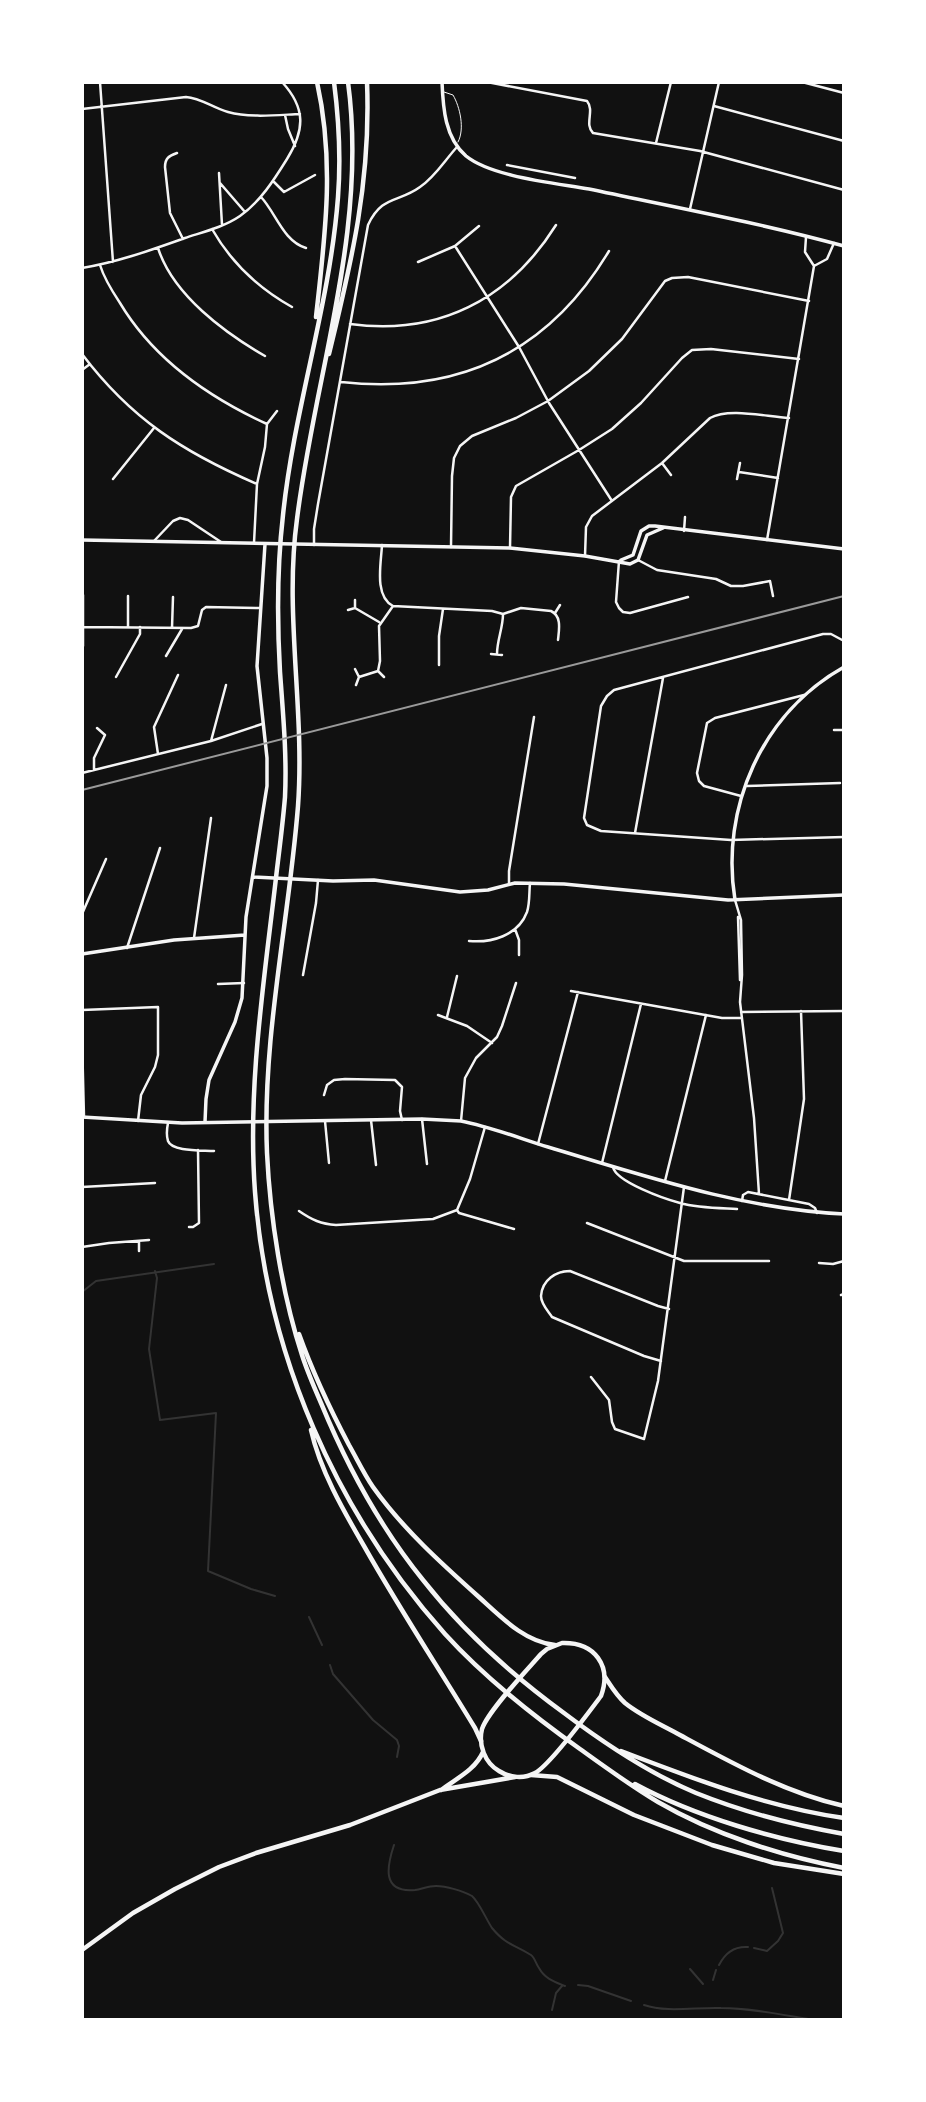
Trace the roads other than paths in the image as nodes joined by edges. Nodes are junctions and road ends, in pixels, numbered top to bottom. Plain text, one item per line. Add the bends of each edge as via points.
1 (100, 82) edge
2 (282, 82) edge
3 (317, 82) edge
4 (334, 82) edge
5 (348, 82) edge
6 (366, 82) edge
7 (442, 82) edge
8 (487, 82) edge
9 (671, 82) edge
10 (719, 82) edge
11 (802, 82) edge
12 (442, 92) junction
13 (844, 93) edge
14 (102, 106) junction
15 (714, 106) junction
16 (82, 109) edge
17 (300, 114) junction
18 (285, 115) junction
19 (844, 141) edge
20 (656, 144) junction
21 (295, 146) junction
22 (456, 146) junction
23 (703, 152) junction
24 (177, 153) dead end
25 (507, 165) dead end
26 (517, 167) junction
27 (219, 173) dead end
28 (556, 174) junction
29 (316, 175) dead end
30 (516, 175) junction
31 (576, 178) dead end
32 (274, 181) junction
33 (220, 183) junction
34 (554, 183) junction
35 (844, 190) edge
36 (261, 197) junction
37 (690, 209) junction
38 (245, 212) junction
39 (222, 225) junction
40 (556, 225) dead end
41 (479, 226) dead end
42 (212, 229) junction
43 (806, 236) junction
44 (183, 239) junction
45 (834, 243) junction
46 (455, 246) junction
47 (844, 246) edge
48 (158, 248) junction
49 (306, 248) dead end
50 (609, 251) dead end
51 (113, 262) junction
52 (418, 262) dead end
53 (100, 265) junction
54 (814, 266) junction
55 (82, 268) edge
56 (488, 297) junction
57 (809, 302) junction
58 (292, 307) dead end
59 (350, 324) junction
60 (519, 347) junction
61 (82, 354) edge
62 (265, 356) dead end
63 (312, 357) junction
64 (799, 359) junction
65 (90, 364) junction
66 (82, 370) edge
67 (340, 382) junction
68 (318, 396) junction
69 (548, 401) junction
70 (277, 411) dead end
71 (789, 418) junction
72 (268, 424) junction
73 (154, 428) junction
74 (579, 450) junction
75 (662, 463) junction
76 (740, 463) dead end
77 (739, 472) junction
78 (671, 475) dead end
79 (778, 478) junction
80 (113, 479) dead end
81 (737, 479) dead end
82 (257, 484) junction
83 (612, 500) junction
84 (685, 517) dead end
85 (663, 528) junction
86 (684, 531) junction
87 (82, 540) edge
88 (154, 541) junction
89 (767, 541) junction
90 (222, 542) junction
91 (254, 543) junction
92 (265, 544) junction
93 (314, 545) junction
94 (382, 545) junction
95 (452, 547) junction
96 (510, 548) junction
97 (844, 549) edge
98 (585, 556) junction
99 (638, 560) junction
100 (619, 561) junction
101 (83, 595) edge
102 (128, 596) dead end
103 (774, 596) dead end
104 (173, 597) dead end
105 (688, 597) dead end
106 (355, 600) dead end
107 (560, 605) dead end
108 (393, 606) junction
109 (260, 608) junction
110 (355, 608) junction
111 (443, 608) junction
112 (348, 610) dead end
113 (555, 613) junction
114 (503, 614) junction
115 (380, 622) junction
116 (83, 627) edge
117 (128, 627) junction
118 (141, 627) junction
119 (172, 628) junction
120 (183, 628) junction
121 (559, 629) junction
122 (565, 629) dead end
123 (558, 640) dead end
124 (844, 641) edge
125 (83, 646) edge
126 (433, 654) dead end
127 (439, 654) junction
128 (491, 654) dead end
129 (166, 656) dead end
130 (439, 665) dead end
131 (844, 667) edge
132 (355, 669) dead end
133 (377, 671) junction
134 (178, 675) dead end
135 (116, 677) dead end
136 (359, 677) junction
137 (384, 677) dead end
138 (663, 677) junction
139 (226, 685) dead end
140 (356, 685) dead end
141 (805, 695) junction
142 (534, 717) dead end
143 (262, 724) junction
144 (97, 728) dead end
145 (834, 730) dead end
146 (844, 730) edge
147 (211, 741) junction
148 (158, 754) junction
149 (94, 770) junction
150 (82, 773) edge
151 (840, 783) dead end
152 (744, 786) junction
153 (741, 796) junction
154 (211, 818) dead end
155 (635, 833) junction
156 (844, 837) edge
157 (734, 840) junction
158 (160, 848) dead end
159 (106, 859) dead end
160 (253, 877) junction
161 (318, 880) junction
162 (509, 883) junction
163 (530, 883) junction
164 (844, 895) edge
165 (735, 900) junction
166 (82, 914) edge
167 (515, 929) junction
168 (245, 935) junction
169 (194, 938) junction
170 (469, 941) dead end
171 (127, 948) junction
172 (82, 954) edge
173 (519, 955) dead end
174 (303, 975) dead end
175 (457, 976) dead end
176 (244, 983) junction
177 (516, 983) dead end
178 (218, 984) dead end
179 (570, 991) dead end
180 (578, 992) junction
181 (641, 1004) junction
182 (82, 1010) edge
183 (844, 1011) edge
184 (741, 1012) junction
185 (801, 1012) junction
186 (438, 1015) dead end
187 (706, 1015) junction
188 (447, 1017) junction
189 (742, 1018) junction
190 (82, 1038) edge
191 (492, 1043) junction
192 (83, 1074) edge
193 (324, 1095) dead end
194 (83, 1117) edge
195 (422, 1119) junction
196 (371, 1120) junction
197 (402, 1120) junction
198 (138, 1121) junction
199 (324, 1121) junction
200 (461, 1121) junction
201 (205, 1122) junction
202 (168, 1123) junction
203 (485, 1127) junction
204 (538, 1144) junction
205 (198, 1150) junction
206 (214, 1151) dead end
207 (329, 1163) dead end
208 (602, 1163) junction
209 (376, 1164) dead end
210 (427, 1164) dead end
211 (613, 1167) junction
212 (665, 1181) junction
213 (155, 1184) dead end
214 (82, 1187) edge
215 (684, 1187) junction
216 (759, 1194) junction
217 (789, 1200) junction
218 (742, 1201) junction
219 (681, 1203) junction
220 (737, 1209) dead end
221 (457, 1210) junction
222 (299, 1211) dead end
223 (817, 1213) junction
224 (844, 1214) edge
225 (587, 1223) dead end
226 (189, 1227) dead end
227 (514, 1229) dead end
228 (139, 1240) junction
229 (149, 1240) dead end
230 (82, 1247) edge
231 (139, 1251) dead end
232 (675, 1257) junction
233 (769, 1261) dead end
234 (844, 1261) edge
235 (819, 1263) dead end
236 (669, 1308) junction
237 (290, 1310) junction
238 (661, 1361) junction
239 (591, 1377) dead end
240 (309, 1419) junction
241 (555, 1645) junction
242 (605, 1677) junction
243 (481, 1741) junction
244 (607, 1746) junction
245 (483, 1751) junction
246 (601, 1765) junction
247 (530, 1775) junction
248 (515, 1777) junction
249 (440, 1790) junction
250 (844, 1806) edge
251 (844, 1818) edge
252 (844, 1834) edge
253 (844, 1851) edge
254 (844, 1868) edge
255 (844, 1874) edge
256 (82, 1950) edge

1 - 14 street
2 - 17 street
3 - 63 main road via 328,199
4 - 63 main road via 340,146 338,195
5 - 68 main road via 351,197
6 - 68 main road via 362,206
7 - 12 street
8 - 20 street via 587,101 593,134
9 - 20 street
10 - 15 street
11 - 13 street
12 - 22 street
12 - 22 lane via 456,101 461,135
14 - 16 street
14 - 18 street via 186,97 236,114
14 - 51 street
15 - 19 street
15 - 23 street
17 - 18 street
17 - 21 street
18 - 21 street
20 - 23 street
21 - 32 street
22 - 30 street via 481,164
22 - 59 street via 425,183 384,203 370,220
23 - 35 street
23 - 37 street
24 - 44 street via 169,156 165,167 170,212
25 - 26 street
26 - 28 street
26 - 30 street
27 - 33 street
28 - 31 street
28 - 34 street
29 - 32 street via 284,192
30 - 34 street
32 - 36 street
33 - 38 street
33 - 39 street
34 - 37 street
36 - 38 street
36 - 49 street via 288,237
37 - 43 street
38 - 39 street
39 - 42 street
40 - 56 street via 526,266
41 - 46 street
42 - 44 street
42 - 58 street via 246,275
43 - 45 street
43 - 54 street via 805,252
44 - 48 street
45 - 47 street
45 - 54 street via 827,259
46 - 52 street
46 - 56 street
48 - 51 street
48 - 62 street via 178,282 209,318
50 - 60 street via 570,306
51 - 53 street
53 - 55 street
53 - 72 street via 133,324 161,356 203,390
54 - 57 street
56 - 59 street via 424,323
56 - 60 street
57 - 64 street
57 - 69 street via 688,277 672,278 659,286 605,356
59 - 67 street
60 - 67 street via 478,367 432,381
60 - 69 street
61 - 65 street
63 - 240 main road via 290,457 278,568 285,796 253,1112 255,1192 266,1273
64 - 71 street
64 - 74 street via 692,350 625,418
65 - 66 street
65 - 73 street
67 - 93 street
68 - 237 main road via 297,512 293,567 298,802 267,1111 276,1237
69 - 74 street
69 - 95 street via 460,446 452,476
70 - 72 street
71 - 75 street via 716,414
71 - 79 street
72 - 82 street
73 - 80 street
73 - 82 street via 195,455
74 - 83 street
74 - 96 street via 516,486 511,498
75 - 78 street
75 - 83 street
76 - 77 street
77 - 79 street
77 - 81 street
79 - 89 street
82 - 91 street
83 - 98 street via 589,520
84 - 86 street
85 - 86 street
85 - 99 street via 647,535
85 - 100 street via 644,528 633,555
86 - 89 street
87 - 88 street
88 - 90 street
88 - 90 street via 180,518
89 - 97 street
90 - 91 street
91 - 92 street
92 - 93 street
92 - 109 street
93 - 94 street
94 - 95 street
94 - 108 street via 382,595
95 - 96 street
96 - 98 street
98 - 100 street
99 - 100 street via 630,564
99 - 103 street via 665,572 711,578 731,586 769,581
100 - 105 street via 617,601 623,612
101 - 116 street
102 - 117 street
104 - 119 street
106 - 110 street
107 - 113 street
108 - 111 street
108 - 115 street
109 - 120 street via 206,607 198,626
109 - 143 street via 257,674
110 - 112 street
110 - 115 street
111 - 114 street
111 - 127 street
113 - 114 street via 521,608
113 - 121 street
114 - 128 street via 497,646 500,654
115 - 133 street
116 - 117 street
116 - 125 street
117 - 118 street
118 - 119 street
118 - 135 street
119 - 120 street
120 - 129 street
121 - 122 street
121 - 123 street
124 - 138 street via 823,634
126 - 127 street
127 - 130 street
131 - 141 street
132 - 136 street
133 - 136 street
133 - 137 street
134 - 148 street via 154,727
136 - 140 street
138 - 155 street
138 - 155 street via 619,688 601,706 584,818 596,830
139 - 147 street
141 - 152 street via 767,738
141 - 153 street via 707,723 699,781
142 - 162 street
143 - 147 street
143 - 160 street via 267,758 265,801
144 - 149 street via 105,735 94,758
145 - 146 street
147 - 148 street
148 - 149 street
149 - 150 street
151 - 152 street
152 - 153 street
153 - 157 street
154 - 169 street
155 - 157 street
156 - 157 street
157 - 165 street
158 - 171 street
159 - 166 street
160 - 161 street
160 - 168 street
161 - 162 street via 386,881 460,892
161 - 174 street
162 - 163 street
163 - 165 street
163 - 167 street via 527,913
164 - 165 street
165 - 184 street
167 - 170 street via 488,941
167 - 173 street
168 - 169 street
168 - 176 street
169 - 171 street
171 - 172 street
175 - 188 street
176 - 178 street
176 - 201 street via 238,1015 208,1085
177 - 191 street
179 - 180 street
180 - 181 street
180 - 204 street
181 - 187 street
181 - 208 street
182 - 198 street via 158,1007 158,1055 141,1095
183 - 185 street
184 - 185 street
184 - 189 street
185 - 217 street via 804,1099
186 - 188 street
187 - 189 street
187 - 212 street
188 - 191 street
189 - 216 street
190 - 192 street
191 - 200 street via 476,1058 465,1078
192 - 194 street
193 - 197 street via 326,1083 334,1080 394,1080 402,1087
194 - 198 street
195 - 197 street
195 - 200 street
195 - 210 street
196 - 197 street
196 - 199 street
196 - 209 street
198 - 202 street
199 - 201 street
199 - 207 street
200 - 203 street
201 - 202 street
202 - 205 street via 172,1146
203 - 204 street
203 - 221 street
204 - 208 street
205 - 206 street
205 - 226 street via 199,1223
208 - 211 street
211 - 212 street
211 - 219 street via 632,1184
212 - 215 street
213 - 214 street
215 - 218 street
215 - 219 street
216 - 217 street
216 - 218 street via 746,1192
217 - 223 street via 809,1204
218 - 223 street
219 - 220 street
219 - 232 street
221 - 222 street via 433,1219 336,1225
221 - 227 street
223 - 224 street
225 - 232 street
228 - 229 street
228 - 230 street
228 - 231 street
232 - 233 street via 684,1261
232 - 236 street
234 - 235 street
236 - 238 street
236 - 238 street via 570,1271 550,1277 541,1293 552,1317
237 - 241 main road via 331,1412 373,1486 435,1558 494,1611 528,1638
237 - 244 main road via 302,1356 335,1436 404,1556 481,1644
238 - 239 street via 644,1439 613,1427 608,1401
240 - 243 main road via 316,1451 350,1522
240 - 246 main road via 360,1519 425,1610 478,1668
241 - 242 main road via 587,1648 600,1661
241 - 243 main road via 541,1654 496,1708 483,1728
242 - 247 main road via 601,1696 588,1713 542,1768
242 - 250 main road via 626,1704 741,1768
243 - 245 main road
244 - 251 main road via 703,1783
244 - 252 main road via 694,1792 768,1818
245 - 248 main road via 498,1771
245 - 249 main road via 469,1770
246 - 253 main road via 687,1807 766,1834
246 - 254 main road via 661,1804 718,1830 765,1849
247 - 248 main road
247 - 255 main road via 557,1777 634,1815 712,1845 774,1863
248 - 249 main road
249 - 256 main road via 219,1867 134,1913

